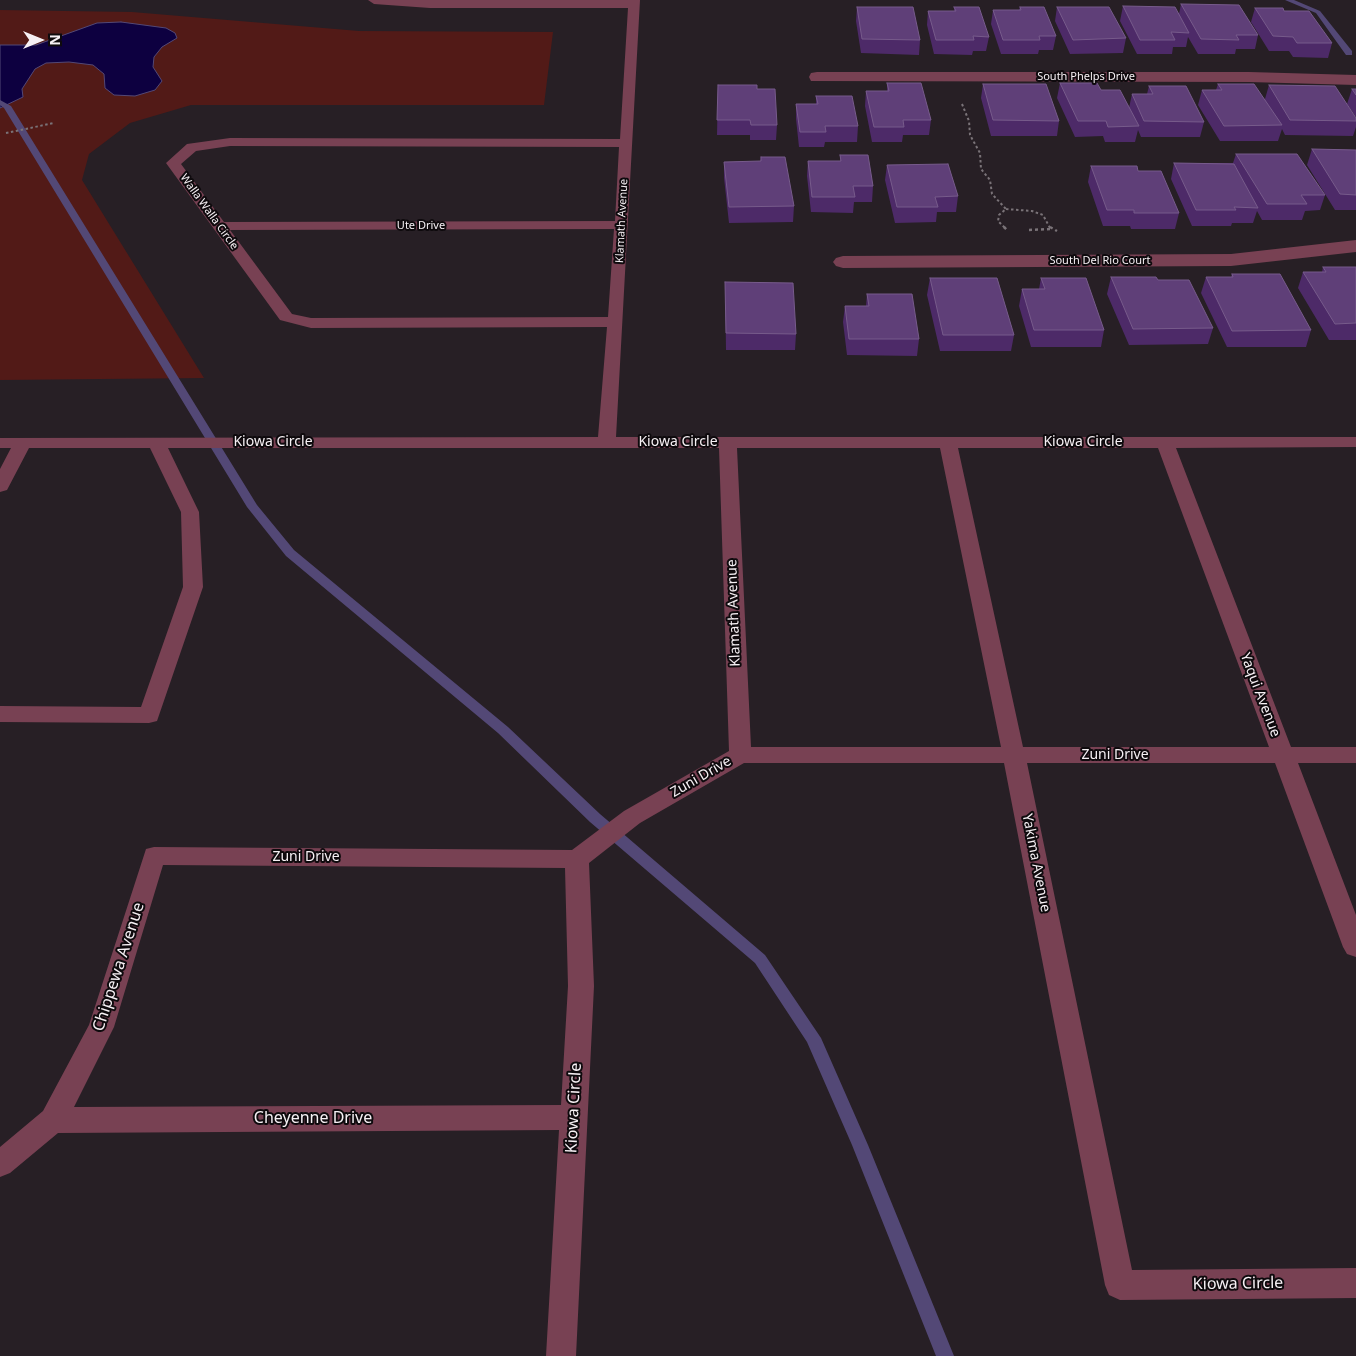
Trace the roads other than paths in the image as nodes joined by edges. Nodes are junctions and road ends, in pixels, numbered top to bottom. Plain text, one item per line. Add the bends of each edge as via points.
1 (374, 0) edge
2 (492, 2) edge
3 (634, 2) edge
4 (817, 77) dead end
5 (1356, 80) edge
6 (626, 143) junction
7 (622, 225) junction
8 (219, 226) junction
9 (1356, 246) edge
10 (843, 262) dead end
11 (616, 322) junction
12 (156, 442) junction
13 (607, 442) junction
14 (728, 442) junction
15 (948, 442) junction
16 (1165, 442) junction
17 (1356, 442) edge
18 (0, 443) edge
19 (23, 443) junction
20 (0, 486) edge
21 (0, 714) edge
22 (1283, 754) junction
23 (740, 755) junction
24 (1014, 755) junction
25 (1356, 755) edge
26 (585, 854) junction
27 (154, 856) joint
28 (1356, 947) edge
29 (574, 1117) junction
30 (54, 1120) junction
31 (0, 1164) edge
32 (1356, 1283) edge
33 (1120, 1285) joint
34 (561, 1356) edge

1 - 2 lane via 430,4
2 - 3 lane
3 - 6 lane, Klamath Avenue
4 - 5 street, South Phelps Drive
6 - 7 lane, Klamath Avenue
6 - 8 lane, Walla Walla Circle via 230,142 192,147 173,163
7 - 8 lane, Ute Drive
7 - 11 lane, Klamath Avenue
8 - 11 lane, Walla Walla Circle via 286,317 311,323
9 - 10 street, South Del Rio Court via 1231,260
11 - 13 lane, Klamath Avenue
12 - 13 lane, Kiowa Circle
12 - 19 lane, Kiowa Circle
12 - 21 lane via 190,512 193,587 149,714
13 - 14 lane, Kiowa Circle
14 - 15 lane, Kiowa Circle
14 - 23 lane, Klamath Avenue
15 - 16 lane, Kiowa Circle
15 - 24 lane, Yakima Avenue
16 - 17 lane, Kiowa Circle
16 - 22 lane, Yaqui Avenue
18 - 19 lane, Kiowa Circle
19 - 20 lane
22 - 24 lane, Zuni Drive
22 - 25 lane, Zuni Drive
22 - 28 lane, Yaqui Avenue
23 - 24 lane, Zuni Drive
23 - 26 lane, Zuni Drive via 632,816
24 - 33 lane, Yakima Avenue
26 - 27 lane, Zuni Drive
26 - 29 lane, Kiowa Circle
27 - 30 lane, Chippewa Avenue via 101,1027
29 - 30 lane, Cheyenne Drive
29 - 34 lane, Kiowa Circle
30 - 31 lane, Chippewa Avenue
32 - 33 lane, Kiowa Circle

